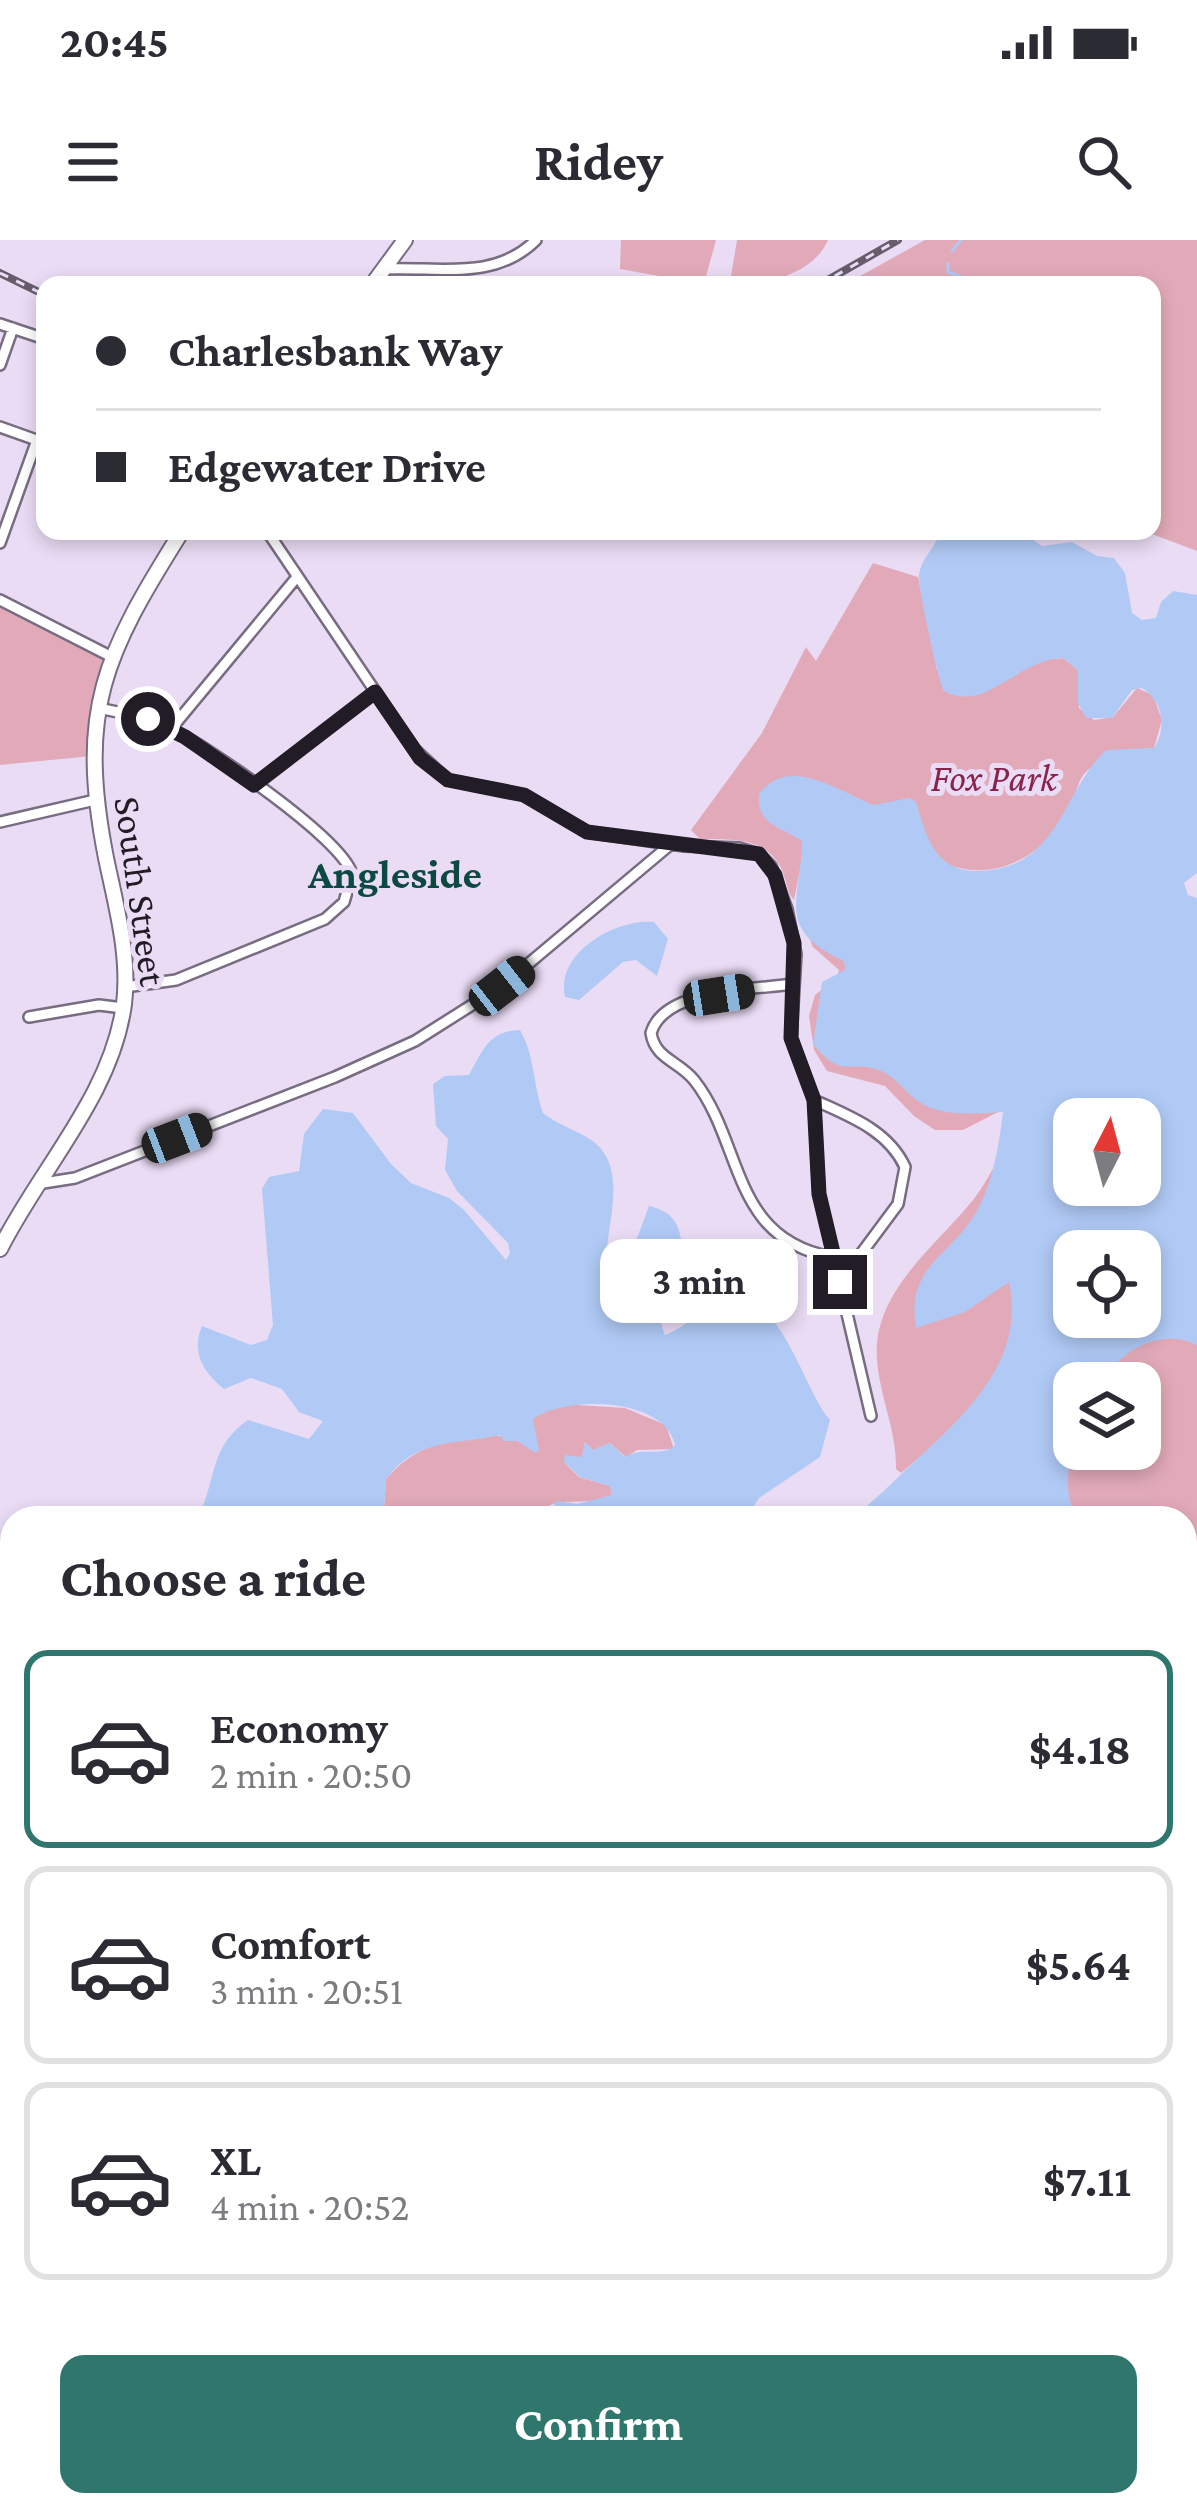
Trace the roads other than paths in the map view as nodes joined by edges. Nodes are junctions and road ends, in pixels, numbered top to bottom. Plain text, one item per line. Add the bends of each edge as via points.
1 (405, 240) edge
2 (536, 240) edge
3 (383, 269) junction
4 (378, 276) edge
5 (0, 324) edge
6 (13, 328) junction
7 (36, 337) edge
8 (0, 365) edge
9 (0, 427) edge
10 (36, 439) edge
11 (36, 453) edge
12 (177, 540) edge
13 (273, 540) edge
14 (0, 543) edge
15 (297, 577) junction
16 (0, 600) edge
17 (110, 656) junction
18 (375, 692) junction
19 (98, 708) junction
20 (171, 729) junction
21 (254, 785) junction
22 (95, 800) junction
23 (0, 822) edge
24 (671, 844) junction
25 (794, 984) junction
26 (125, 987) junction
27 (123, 1008) junction
28 (29, 1017) dead end
29 (814, 1100) junction
30 (38, 1184) junction
31 (0, 1249) edge
32 (832, 1257) junction
33 (840, 1282) junction
34 (871, 1416) dead end

1 - 3 main road
2 - 3 street via 487,268
3 - 4 main road
5 - 6 street
6 - 7 street
6 - 8 street
9 - 10 street
11 - 14 street
12 - 17 main road, South Street
13 - 15 street
15 - 18 street
15 - 20 street
16 - 17 street
17 - 19 main road, South Street
18 - 21 street
18 - 24 street via 420,758 448,780 524,795 587,832
19 - 20 street
19 - 22 main road, South Street
20 - 21 street
21 - 26 street via 346,858 352,878 344,902 313,925 176,980
22 - 23 street
22 - 26 main road, South Street
24 - 25 street via 739,848 766,860 787,909
24 - 30 street via 502,986 415,1041 74,1178
25 - 29 street via 794,1051
25 - 32 street via 677,1002 651,1033 659,1052 704,1096 758,1213 789,1241
26 - 27 main road, South Street
27 - 28 street
27 - 30 main road, South Street via 105,1069
29 - 32 street via 816,1176
29 - 33 street via 868,1126 905,1167 898,1204
30 - 31 main road, South Street
32 - 33 street
33 - 34 street

